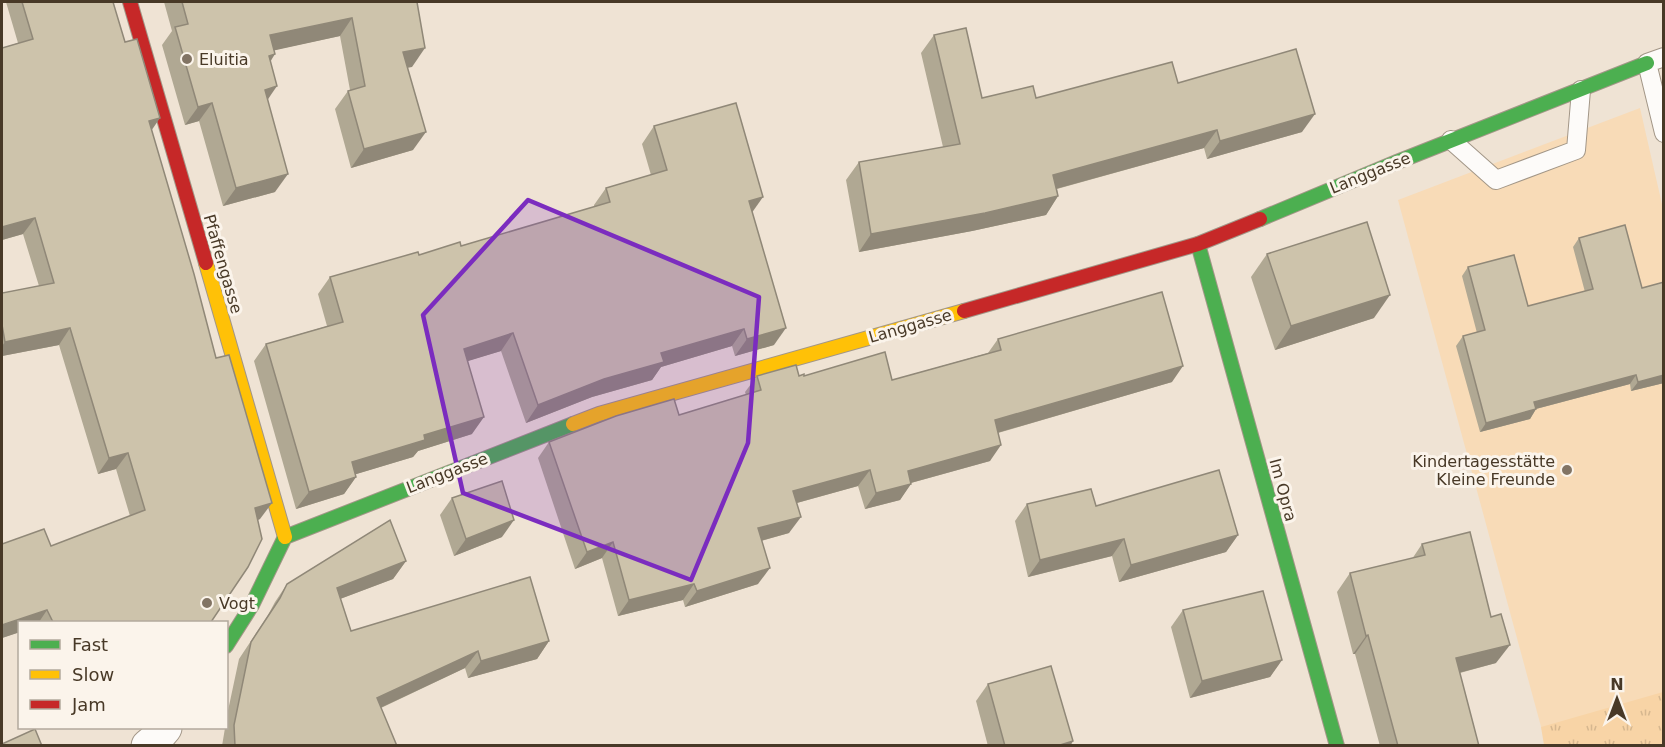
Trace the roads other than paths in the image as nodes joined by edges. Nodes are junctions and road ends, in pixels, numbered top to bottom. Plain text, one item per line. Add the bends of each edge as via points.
1 (130, 2) edge
2 (1655, 60) edge
3 (1581, 90) junction
4 (1664, 133) edge
5 (1451, 140) junction
6 (1198, 244) junction
7 (285, 537) junction
8 (228, 643) edge
9 (1337, 746) edge

1 - 7 street, Pfaffengasse
2 - 3 street, Langgasse
2 - 4 lane
3 - 5 street, Langgasse
3 - 5 lane via 1576,150 1496,180
5 - 6 street, Langgasse
6 - 7 street, Langgasse via 599,414
6 - 9 street, Im Opra
7 - 8 street via 252,605

